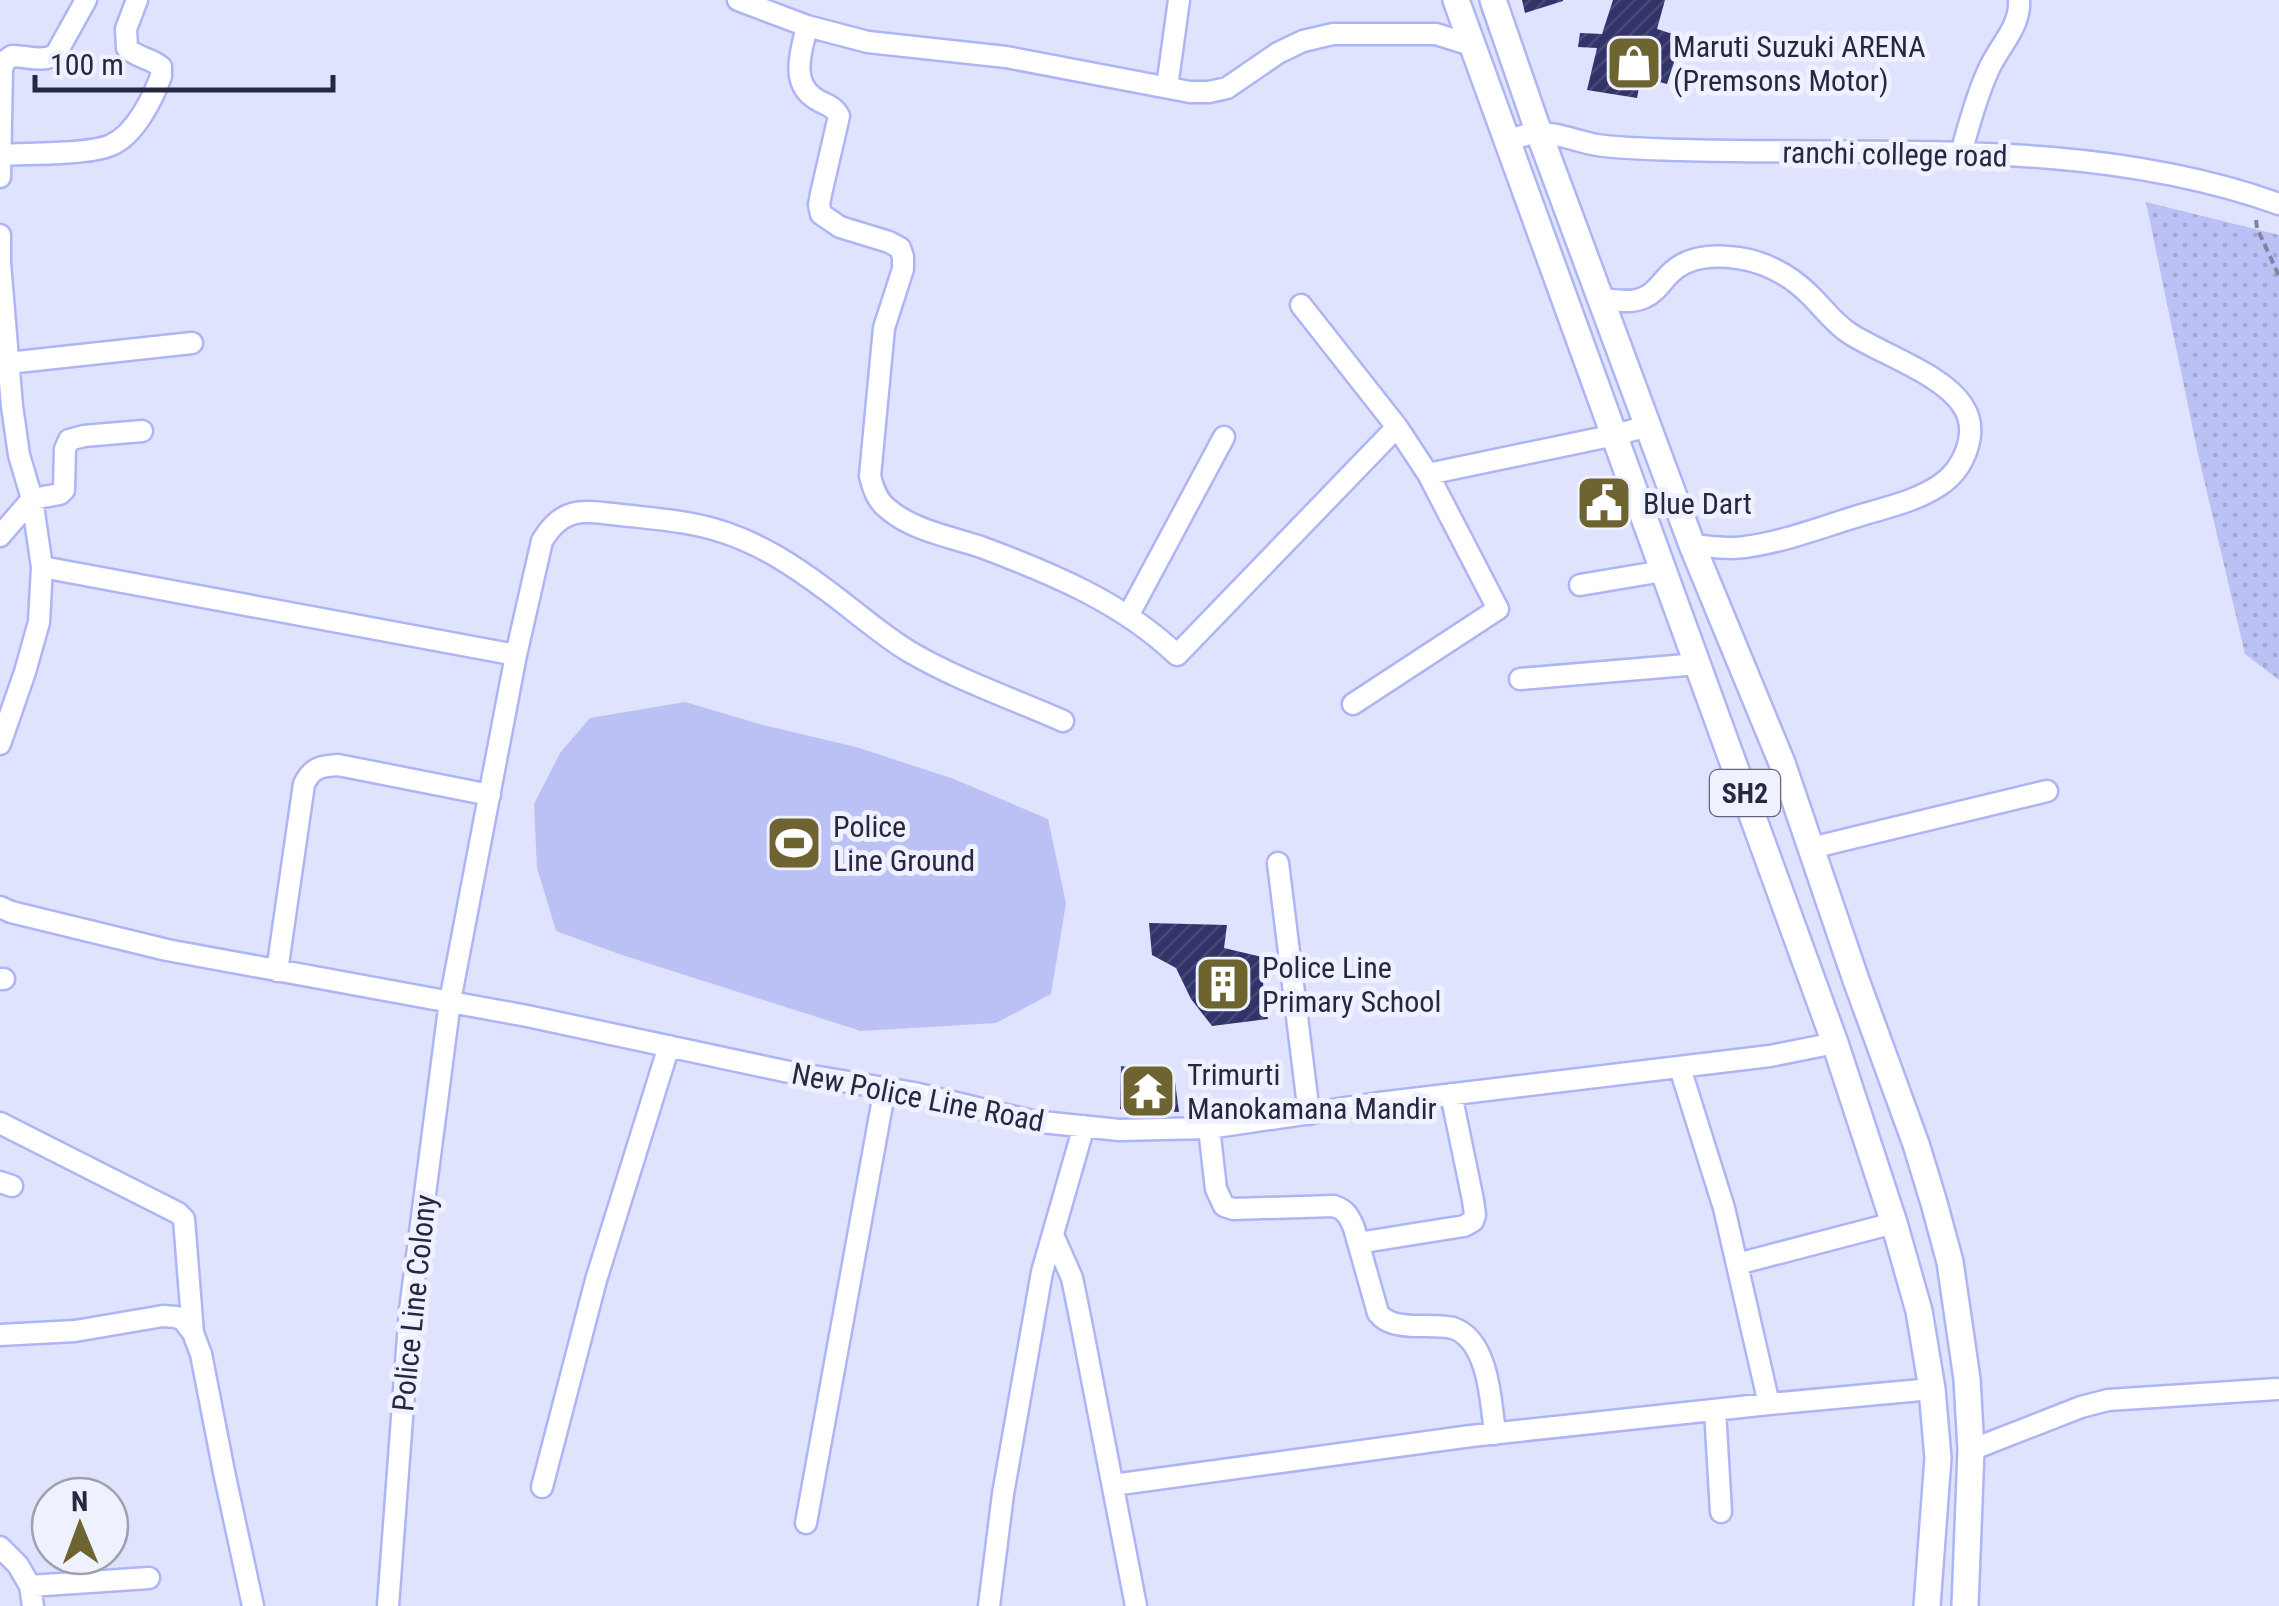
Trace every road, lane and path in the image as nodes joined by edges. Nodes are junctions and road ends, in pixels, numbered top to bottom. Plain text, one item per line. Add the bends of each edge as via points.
1 (86, 0) edge
2 (137, 0) edge
3 (738, 0) edge
4 (1179, 0) edge
5 (1456, 0) edge
6 (1493, 0) edge
7 (2019, 0) edge
8 (807, 26) junction
9 (1471, 44) junction
10 (3, 57) edge
11 (1167, 87) junction
12 (1539, 133) junction
13 (1507, 140) junction
14 (1961, 153) junction
15 (0, 155) edge
16 (0, 177) edge
17 (2253, 195) junction
18 (2279, 204) edge
19 (0, 235) edge
20 (2279, 276) edge
21 (1600, 299) junction
22 (1301, 305) dead end
23 (192, 342) dead end
24 (8, 363) junction
25 (1648, 426) junction
26 (1398, 427) junction
27 (142, 431) dead end
28 (1615, 435) junction
29 (1224, 437) dead end
30 (1428, 474) junction
31 (32, 499) junction
32 (0, 536) edge
33 (1692, 544) junction
34 (42, 568) junction
35 (1663, 571) junction
36 (1580, 585) dead end
37 (1128, 616) junction
38 (516, 654) junction
39 (1698, 664) junction
40 (1520, 679) dead end
41 (1353, 704) dead end
42 (1063, 721) dead end
43 (0, 744) edge
44 (2047, 791) dead end
45 (490, 795) junction
46 (1811, 848) junction
47 (1278, 864) dead end
48 (5, 909) edge
49 (276, 971) junction
50 (450, 1002) junction
51 (1835, 1043) junction
52 (669, 1046) junction
53 (1680, 1068) junction
54 (885, 1088) junction
55 (1452, 1094) junction
56 (1310, 1114) junction
57 (0, 1123) edge
58 (1084, 1126) junction
59 (1209, 1128) junction
60 (1894, 1223) junction
61 (1052, 1235) junction
62 (1358, 1244) junction
63 (1737, 1264) junction
64 (193, 1333) junction
65 (0, 1335) edge
66 (1932, 1389) junction
67 (2277, 1389) edge
68 (1769, 1404) junction
69 (1715, 1410) junction
70 (1495, 1434) junction
71 (1970, 1450) junction
72 (542, 1486) dead end
73 (1113, 1486) junction
74 (1721, 1512) dead end
75 (806, 1524) dead end
76 (0, 1546) edge
77 (149, 1578) dead end
78 (32, 1596) edge
79 (253, 1606) edge
80 (388, 1606) edge
81 (989, 1606) edge
82 (1136, 1606) edge
83 (1927, 1606) edge
84 (1965, 1606) edge

1 - 10 street via 56,54
2 - 15 street via 127,48 156,62 161,76 135,124 112,145 91,150
3 - 8 street
4 - 11 street
5 - 9 main road, SH2
6 - 12 main road, SH2
7 - 14 street via 2017,21 1990,67
8 - 11 street via 868,42 1006,57
8 - 37 street via 799,75 804,88 839,116 821,214 890,242 904,257 884,328 870,476 875,494 912,523 1030,566
9 - 11 street via 1436,34 1333,34 1278,53 1227,88
9 - 13 main road, SH2
10 - 15 street
12 - 13 street, ranchi college road
12 - 14 street, ranchi college road via 1663,149
12 - 21 main road, SH2
13 - 28 main road, SH2
14 - 17 street, ranchi college road via 2087,161
15 - 16 street
17 - 18 street, ranchi college road
17 - 20 path via 2258,228
19 - 24 street
21 - 25 main road, SH2
21 - 33 street via 1646,297 1690,261 1739,258 1792,280 1842,328 1953,392 1965,408 1968,448 1958,468 1916,498 1780,541 1740,548
22 - 26 street
23 - 24 street
24 - 31 street
25 - 28 street
25 - 33 main road, SH2
26 - 30 street
26 - 37 street via 1177,655
27 - 31 street via 68,440 64,490
28 - 30 street
28 - 35 main road, SH2
29 - 37 street
30 - 41 street via 1498,609
31 - 32 street
31 - 34 street
33 - 46 main road, SH2
34 - 38 street
34 - 43 street via 39,622
35 - 36 street
35 - 39 main road, SH2
38 - 42 street, Police Line Colony via 542,540 565,514 681,522 754,544 910,652
38 - 45 street, Police Line Colony
39 - 40 street
39 - 51 main road, SH2
44 - 46 street
45 - 49 street via 338,765 310,772
45 - 50 street, Police Line Colony
46 - 71 main road, SH2 via 1942,1232 1960,1323
47 - 56 street
48 - 49 street, New Police Line Road
49 - 50 street, New Police Line Road
50 - 52 street, New Police Line Road
50 - 80 street, Police Line Colony via 410,1310
51 - 53 street, New Police Line Road
51 - 60 main road, SH2
52 - 54 street, New Police Line Road
52 - 72 street via 596,1280
53 - 55 street, New Police Line Road
53 - 63 street
54 - 58 street, New Police Line Road
54 - 75 street
55 - 56 street, New Police Line Road
55 - 62 street via 1473,1221
56 - 59 street, New Police Line Road
57 - 64 street via 178,1212 184,1219
58 - 59 street, New Police Line Road
58 - 61 street
59 - 62 street via 1224,1206 1334,1206 1350,1217
60 - 63 street
60 - 66 main road, SH2
61 - 73 street via 1072,1278
61 - 81 street via 1030,1333
62 - 70 street via 1384,1320 1456,1329 1469,1339 1488,1379
63 - 68 street
64 - 65 street via 183,1320 164,1316
64 - 79 street
66 - 68 street
66 - 83 main road, SH2 via 1938,1458
67 - 71 street via 2108,1400
68 - 69 street
69 - 70 street
69 - 74 street
70 - 73 street
71 - 84 main road, SH2
73 - 82 street
76 - 78 street
77 - 78 street

